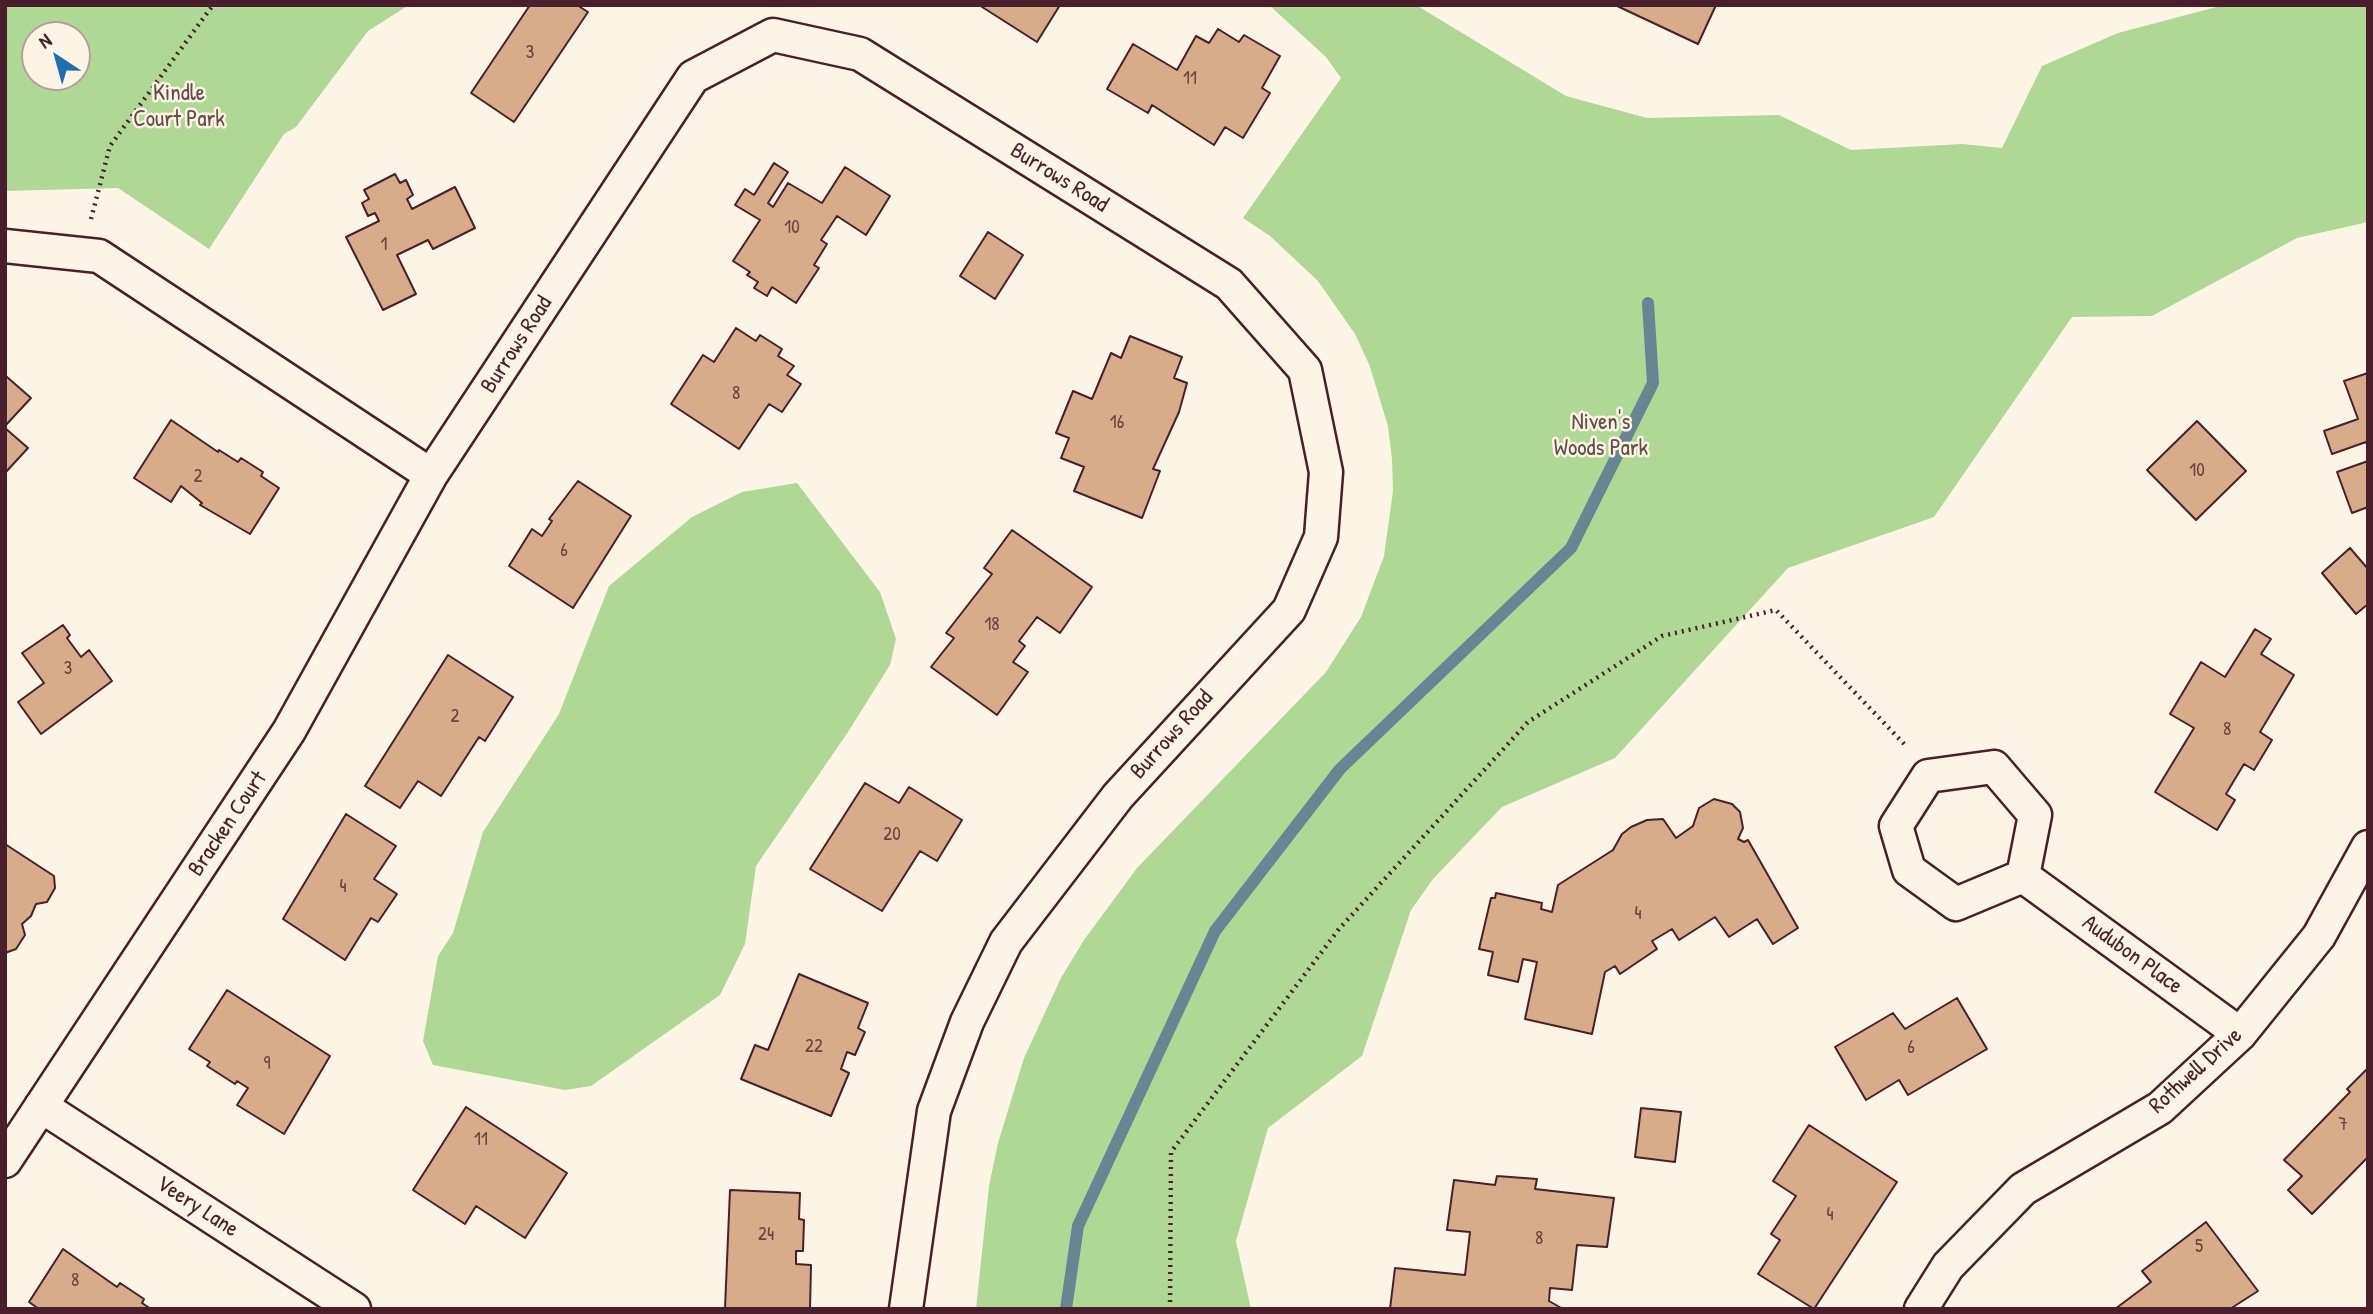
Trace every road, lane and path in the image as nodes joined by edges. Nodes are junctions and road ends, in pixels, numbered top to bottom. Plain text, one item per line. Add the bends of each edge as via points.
1 (213, 5) edge
2 (5, 246) edge
3 (81, 253) junction
4 (431, 475) junction
5 (1928, 776) junction
6 (2368, 847) edge
7 (2023, 876) junction
8 (2240, 1034) junction
9 (41, 1106) junction
10 (5, 1161) edge
11 (354, 1309) edge
12 (906, 1309) edge
13 (1170, 1309) edge
14 (1921, 1309) edge

1 - 3 path via 110,146
2 - 3 street
3 - 4 street via 99,256
4 - 9 street, Bracken Court via 289,731
4 - 12 street, Burrows Road via 693,77 773,34 860,54 1229,284 1305,370 1326,472 1321,537 1289,610 1118,796 1006,942 967,1022 934,1111
5 - 7 street via 1994,767 2035,816
5 - 7 street via 1896,826 1909,870 1956,904
5 - 13 path via 1908,748 1776,610 1662,636 1528,722 1339,929 1171,1152
6 - 8 street, Rothwell Drive via 2319,936
7 - 8 street, Audubon Place
8 - 14 street, Rothwell Drive via 2160,1108 2022,1188 1948,1266
9 - 10 street, Bracken Court
9 - 11 street, Veery Lane

